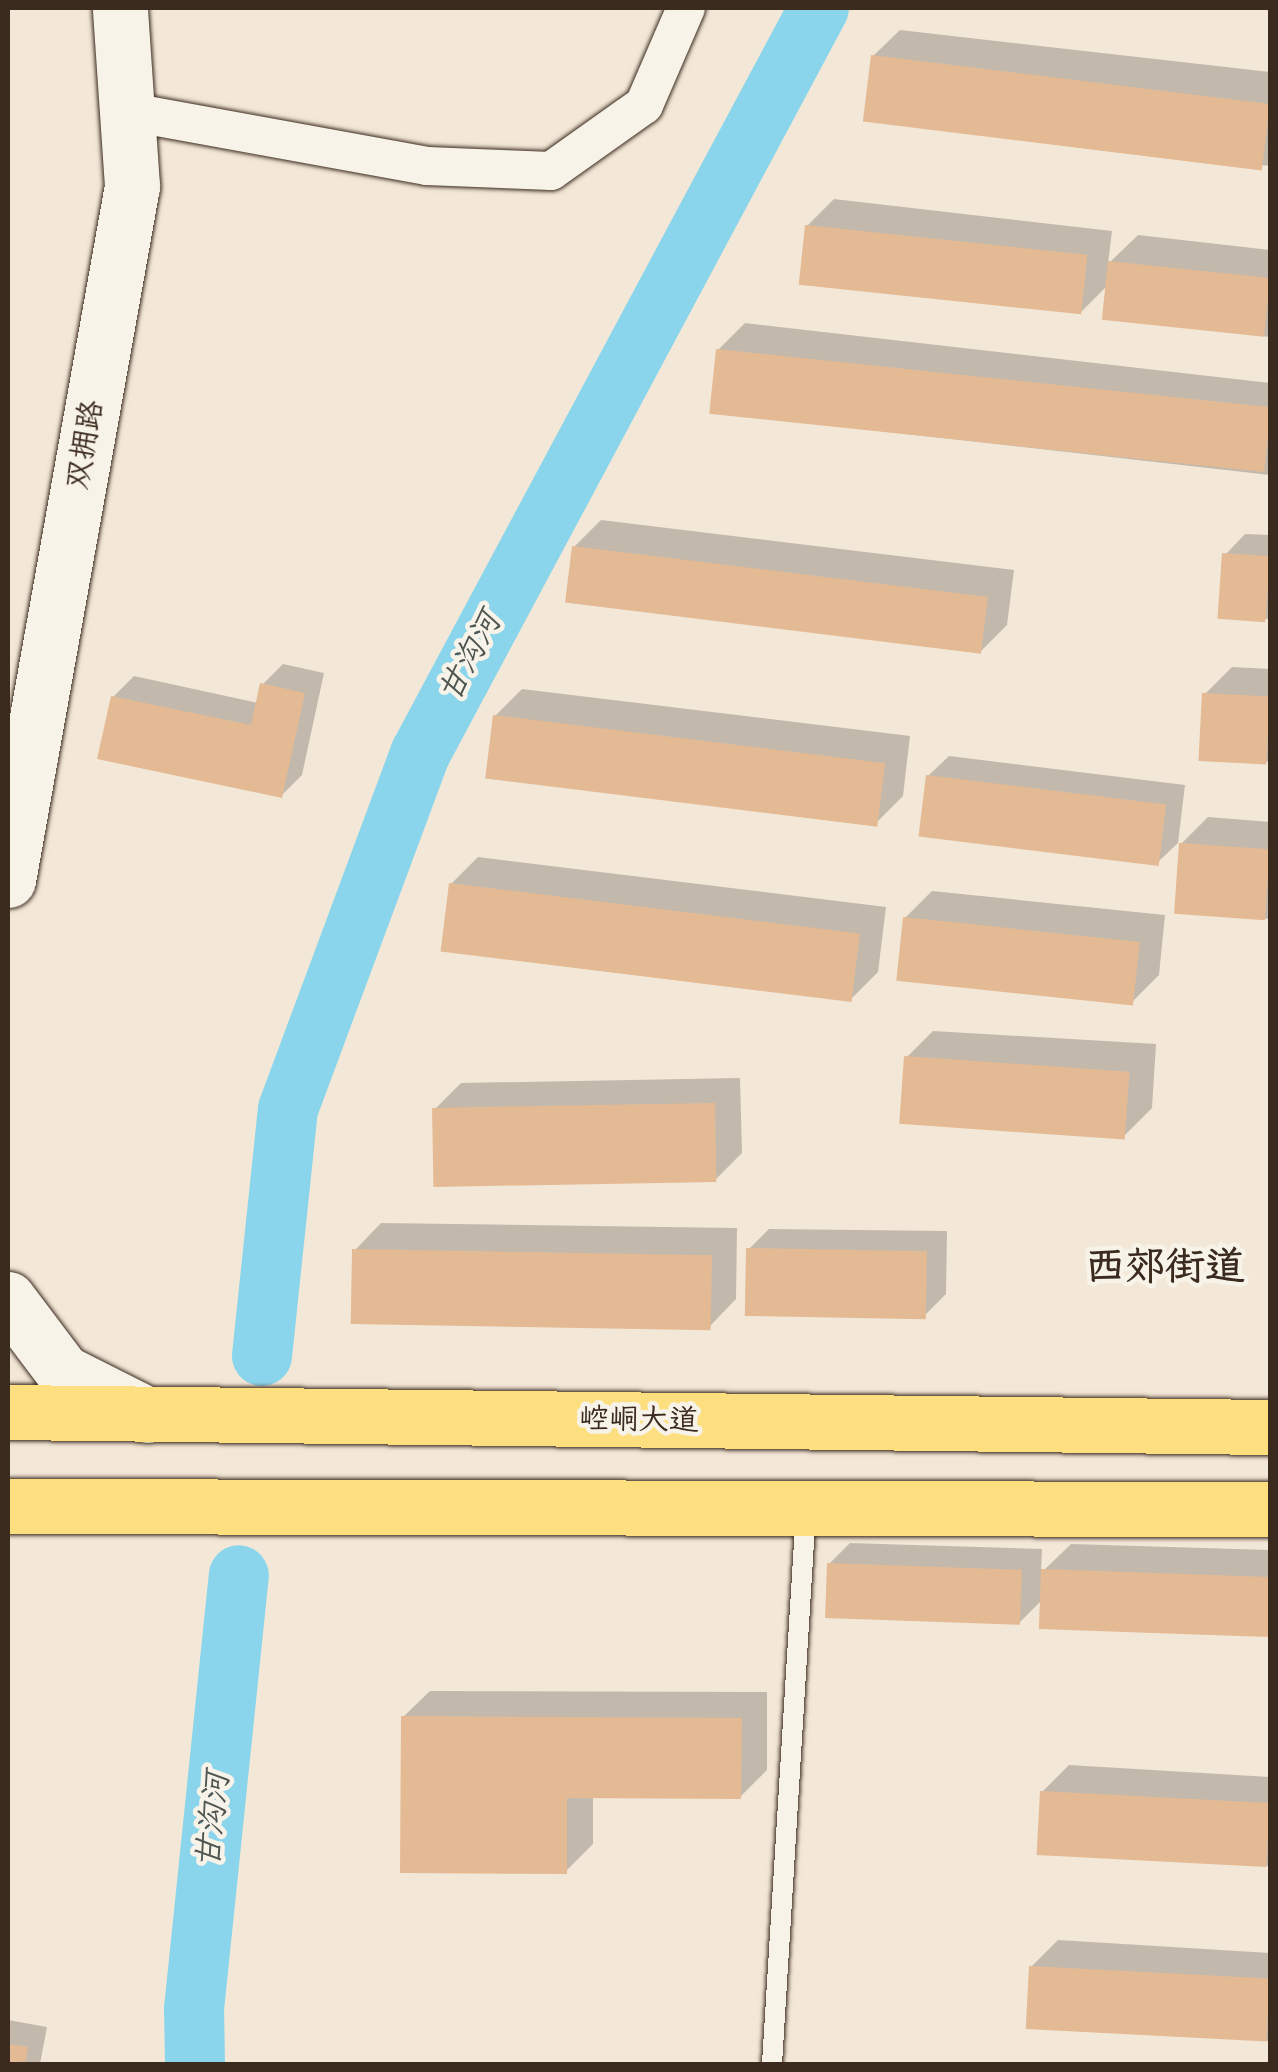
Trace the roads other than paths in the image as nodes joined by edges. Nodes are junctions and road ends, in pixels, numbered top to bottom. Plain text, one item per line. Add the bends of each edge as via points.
1 (91, 8) edge
2 (120, 8) edge
3 (686, 8) edge
4 (130, 112) junction
5 (8, 717) edge
6 (8, 880) edge
7 (8, 1299) edge
8 (8, 1412) edge
9 (148, 1415) junction
10 (1270, 1427) edge
11 (8, 1506) edge
12 (806, 1507) junction
13 (1270, 1508) edge
14 (772, 2064) edge

1 - 5 main road, 双拥路 via 103,183
2 - 4 main road, 双拥路
3 - 4 street via 644,104 551,171 427,166
4 - 6 main road, 双拥路 via 132,186
7 - 9 main road via 64,1372
8 - 9 main road, 崆峒大道
9 - 10 main road, 崆峒大道
11 - 12 main road
12 - 13 main road
12 - 14 lane

